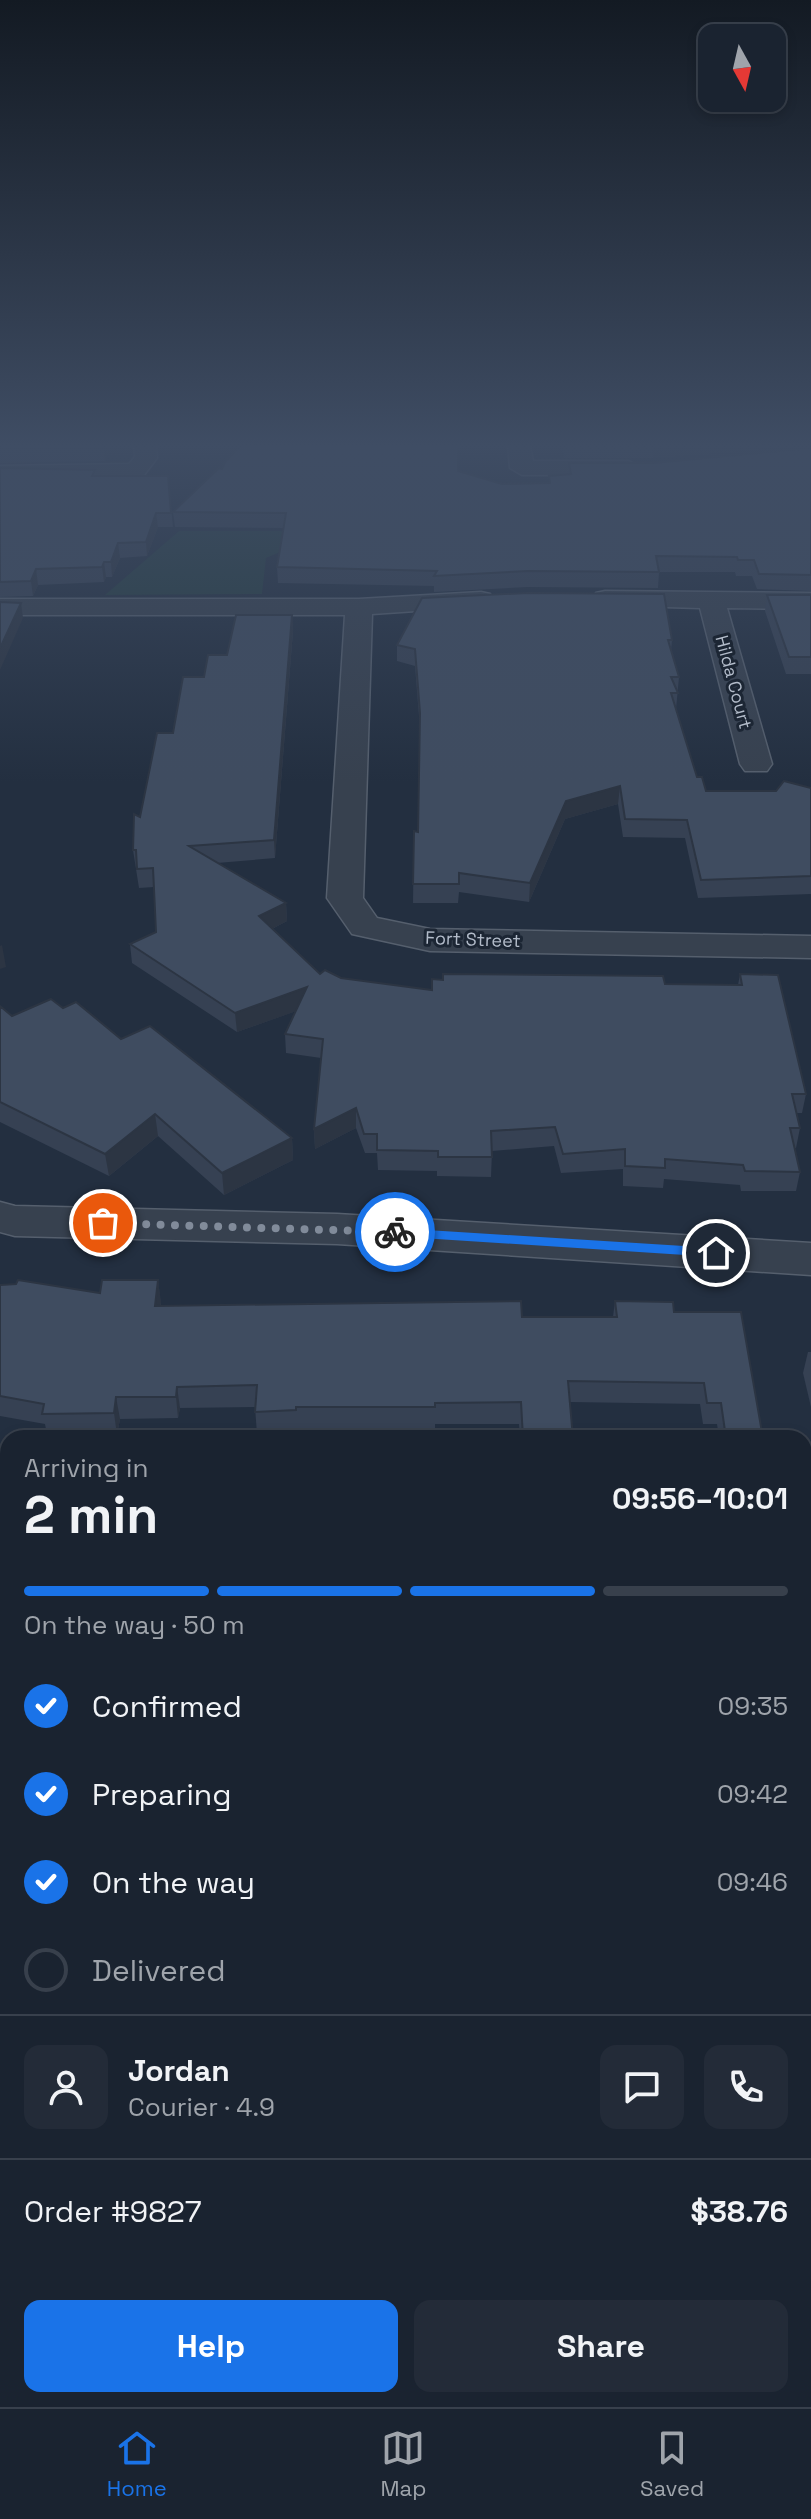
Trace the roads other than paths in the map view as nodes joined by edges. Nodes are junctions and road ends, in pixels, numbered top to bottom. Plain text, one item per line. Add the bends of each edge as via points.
1 (512, 599) edge
2 (573, 599) edge
3 (711, 600) junction
4 (811, 601) edge
5 (0, 607) edge
6 (359, 607) junction
7 (756, 764) dead end
8 (811, 947) edge
9 (0, 1217) edge
10 (811, 1259) edge

1 - 6 street
2 - 3 street
3 - 4 street
3 - 7 street, Hilda Court
5 - 6 street
6 - 8 street, Fort Street via 345,898 365,926 430,940
9 - 10 street via 337,1229

